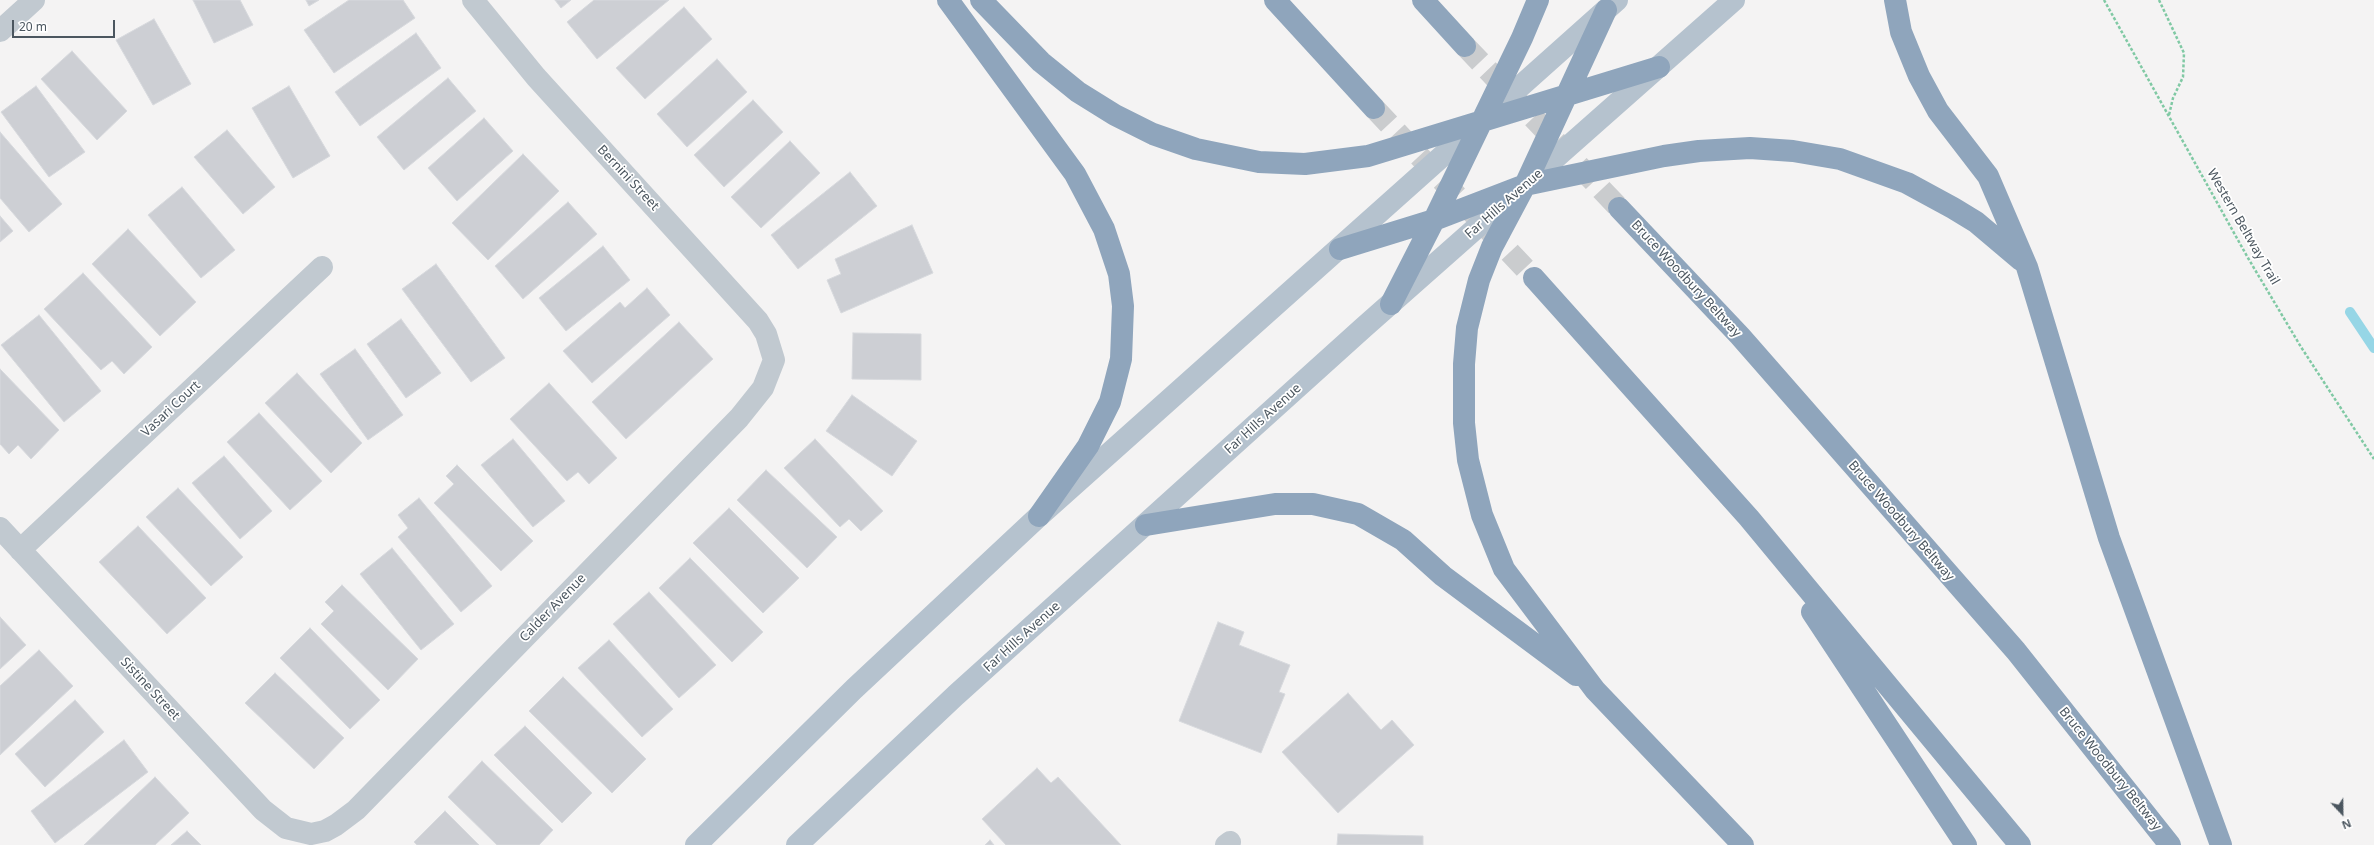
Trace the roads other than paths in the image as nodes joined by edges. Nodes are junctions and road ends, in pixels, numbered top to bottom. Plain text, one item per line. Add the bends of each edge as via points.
1 (34, 0) edge
2 (473, 0) edge
3 (948, 0) edge
4 (981, 0) edge
5 (1275, 0) edge
6 (1423, 0) edge
7 (1538, 0) edge
8 (1734, 0) edge
9 (1895, 0) edge
10 (1612, 5) edge
11 (0, 31) edge
12 (1465, 46) tunnel mouth
13 (1659, 67) junction
14 (1565, 97) junction
15 (1374, 108) tunnel mouth
16 (1481, 122) junction
17 (1525, 185) junction
18 (1619, 208) tunnel mouth
19 (1434, 220) junction
20 (1340, 249) junction
21 (322, 267) dead end
22 (2027, 267) junction
23 (1534, 278) tunnel mouth
24 (1391, 304) junction
25 (774, 360) joint
26 (1039, 516) junction
27 (1749, 518) junction
28 (1146, 525) junction
29 (0, 528) edge
30 (20, 550) junction
31 (1595, 690) junction
32 (311, 834) joint
33 (696, 845) edge
34 (797, 845) edge
35 (1743, 845) edge
36 (1966, 845) edge
37 (2020, 845) edge
38 (2170, 845) edge
39 (2221, 845) edge

1 - 11 street
2 - 25 street, Bernini Street via 536,77 748,308 766,334
3 - 26 highway via 1075,174 1104,228 1119,274 1123,317 1121,359 1110,402 1088,446
4 - 16 highway via 1041,62 1078,92 1115,116 1153,134 1237,159 1305,164 1347,160 1388,151
5 - 15 highway
6 - 12 highway
7 - 16 highway
8 - 13 main road, Far Hills Avenue
9 - 22 highway via 1901,32 1919,76 1938,111 1988,176
10 - 14 highway
10 - 16 main road
13 - 14 highway
13 - 17 main road, Far Hills Avenue
14 - 16 highway
14 - 17 highway
16 - 19 highway
16 - 20 main road
17 - 19 highway
17 - 22 highway via 1650,158 1699,151 1732,148 1818,154 1907,183 1953,208 2007,247
17 - 24 main road, Far Hills Avenue
17 - 31 highway via 1492,247 1477,286 1468,328 1463,382 1468,460 1476,496 1504,569
18 - 38 highway, Bruce Woodbury Beltway via 1740,336 2016,651
19 - 20 highway
19 - 24 highway
20 - 26 main road
21 - 30 street, Vasari Court
22 - 39 highway via 2109,538
23 - 27 highway
24 - 28 main road, Far Hills Avenue
25 - 32 street, Calder Avenue via 763,388 739,418 367,798 336,825
26 - 33 main road via 854,689
27 - 36 highway
27 - 37 highway
28 - 31 highway via 1274,504 1313,504 1358,514 1403,540 1443,576
28 - 34 main road, Far Hills Avenue via 956,695
29 - 30 street, Sistine Street
30 - 32 street, Sistine Street via 263,810 286,828
31 - 35 highway

